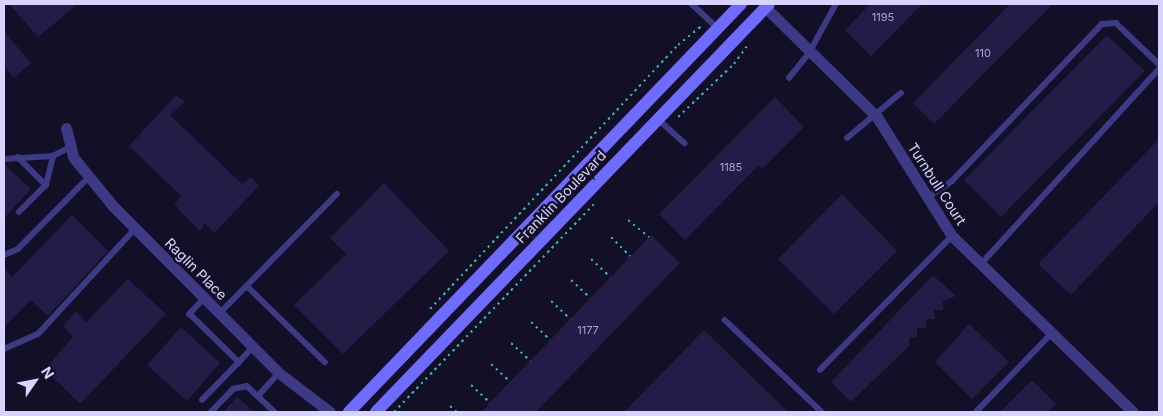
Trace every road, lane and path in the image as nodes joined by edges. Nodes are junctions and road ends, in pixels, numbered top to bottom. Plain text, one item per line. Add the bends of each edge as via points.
1 (692, 4) edge
2 (742, 4) edge
3 (836, 4) edge
4 (767, 6) edge
5 (709, 19) junction
6 (718, 28) junction
7 (754, 36) dead end
8 (809, 53) junction
9 (1159, 64) edge
10 (1159, 70) edge
11 (789, 78) dead end
12 (901, 93) dead end
13 (877, 117) junction
14 (662, 124) junction
15 (66, 128) dead end
16 (847, 138) dead end
17 (685, 143) dead end
18 (71, 147) junction
19 (53, 156) junction
20 (18, 157) junction
21 (4, 159) edge
22 (89, 177) junction
23 (46, 185) junction
24 (337, 194) dead end
25 (600, 198) dead end
26 (927, 198) junction
27 (19, 212) dead end
28 (628, 220) dead end
29 (135, 229) junction
30 (952, 236) junction
31 (649, 237) dead end
32 (611, 238) dead end
33 (4, 255) edge
34 (630, 256) dead end
35 (591, 259) dead end
36 (981, 264) junction
37 (610, 277) dead end
38 (571, 280) dead end
39 (247, 286) junction
40 (590, 298) dead end
41 (204, 299) junction
42 (551, 301) dead end
43 (219, 314) junction
44 (423, 317) dead end
45 (570, 319) dead end
46 (725, 320) dead end
47 (531, 322) dead end
48 (1052, 333) junction
49 (550, 340) dead end
50 (511, 343) dead end
51 (252, 347) junction
52 (4, 349) edge
53 (530, 361) dead end
54 (239, 362) junction
55 (326, 362) dead end
56 (491, 364) dead end
57 (820, 370) dead end
58 (280, 373) junction
59 (510, 382) dead end
60 (470, 385) dead end
61 (258, 396) junction
62 (202, 400) dead end
63 (490, 403) dead end
64 (450, 406) dead end
65 (211, 412) edge
66 (275, 412) edge
67 (330, 412) edge
68 (349, 412) edge
69 (376, 412) edge
70 (394, 412) edge
71 (457, 412) edge
72 (822, 412) edge
73 (976, 412) edge
74 (1133, 412) edge

1 - 5 lane
2 - 6 main road, Franklin Boulevard
3 - 8 lane
4 - 8 street, Turnbull Court
4 - 14 main road, Franklin Boulevard
5 - 6 lane
5 - 44 path via 678,45
6 - 68 main road, Franklin Boulevard
7 - 14 path via 734,64
8 - 11 lane
8 - 13 street, Turnbull Court
9 - 26 lane via 1116,23 1106,22 952,181
10 - 36 lane
12 - 13 lane
13 - 16 lane
13 - 26 street, Turnbull Court
14 - 17 lane
14 - 69 main road, Franklin Boulevard
15 - 18 street, Raglin Place
18 - 19 lane
18 - 22 street, Raglin Place
19 - 20 lane
19 - 23 lane
20 - 21 lane
20 - 23 lane
22 - 29 street, Raglin Place
22 - 33 lane via 18,249
23 - 27 lane
24 - 39 lane
25 - 70 path
26 - 30 street, Turnbull Court
28 - 31 path
29 - 41 street, Raglin Place
29 - 52 lane via 38,334
30 - 36 street, Turnbull Court
30 - 57 lane
32 - 34 path
35 - 37 path
36 - 48 street, Turnbull Court
38 - 40 path
39 - 43 lane
39 - 55 lane
41 - 43 street, Raglin Place
41 - 54 lane via 190,314
42 - 45 path
43 - 51 street, Raglin Place
46 - 72 lane
47 - 49 path
48 - 73 lane
48 - 74 street, Turnbull Court
50 - 53 path
51 - 54 lane
51 - 58 street, Raglin Place
54 - 62 lane
56 - 59 path
58 - 61 lane
58 - 67 street, Raglin Place
60 - 63 path
61 - 65 lane via 247,386 233,390
61 - 66 lane
64 - 71 path

